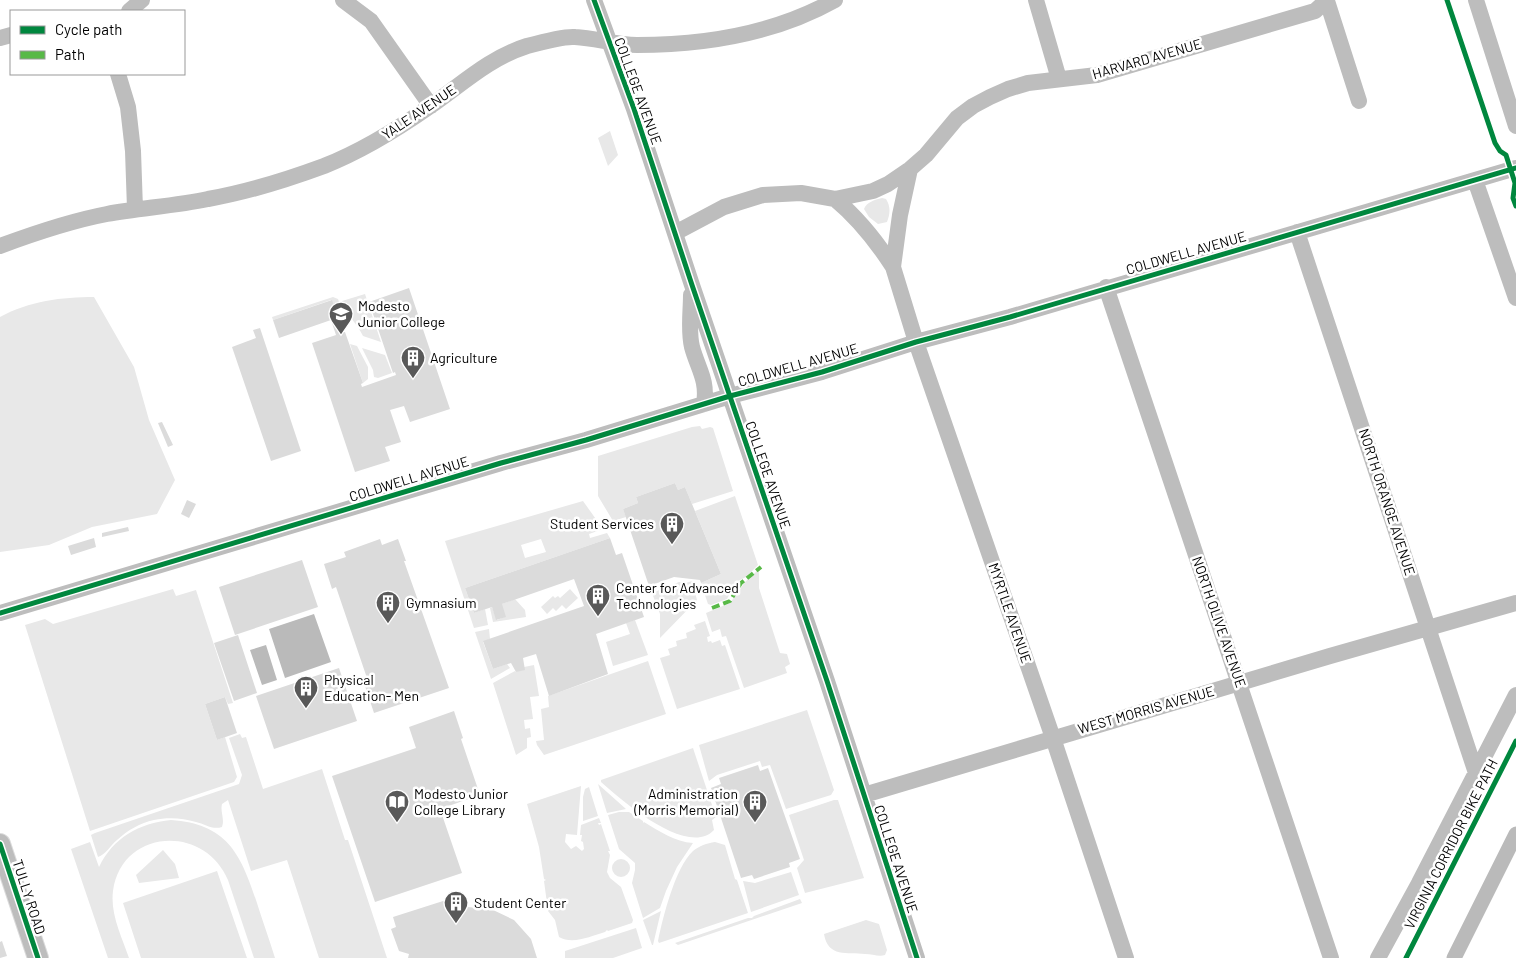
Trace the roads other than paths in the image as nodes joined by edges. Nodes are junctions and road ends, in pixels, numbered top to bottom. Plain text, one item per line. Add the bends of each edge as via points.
1 (142, 0) edge
2 (343, 0) edge
3 (594, 0) edge
4 (835, 0) edge
5 (1036, 0) edge
6 (1327, 0) edge
7 (1476, 0) edge
8 (130, 10) edge
9 (608, 42) junction
10 (118, 75) edge
11 (1059, 79) junction
12 (1359, 101) dead end
13 (430, 106) junction
14 (1516, 126) edge
15 (1516, 168) edge
16 (910, 169) junction
17 (1475, 180) junction
18 (835, 199) junction
19 (135, 209) junction
20 (1297, 232) junction
21 (675, 233) junction
22 (0, 246) edge
23 (893, 267) junction
24 (692, 285) junction
25 (1106, 287) junction
26 (1516, 298) edge
27 (916, 342) junction
28 (730, 396) junction
29 (704, 404) junction
30 (1516, 603) edge
31 (0, 613) edge
32 (1429, 627) junction
33 (1239, 683) junction
34 (1516, 695) edge
35 (1053, 738) junction
36 (1476, 773) junction
37 (864, 794) junction
38 (0, 844) edge
39 (38, 958) edge
40 (917, 958) edge
41 (1126, 958) edge
42 (1331, 958) edge
43 (1378, 958) edge

1 - 8 street
2 - 13 street via 371,21
3 - 9 street, COLLEGE AVENUE
4 - 9 street, YALE AVENUE via 766,29 709,40 635,46
5 - 11 street
6 - 11 street, HARVARD AVENUE via 1315,11 1097,75
6 - 12 street
7 - 14 street
9 - 13 street, YALE AVENUE via 573,36 527,46 486,65
9 - 21 street, COLLEGE AVENUE
10 - 19 street via 128,107 134,151
11 - 16 street, HARVARD AVENUE via 1028,83 990,96 973,106 957,118
13 - 19 street, YALE AVENUE via 368,146 282,182 206,200
15 - 17 street, COLDWELL AVENUE
16 - 18 street, HARVARD AVENUE via 873,191
16 - 23 street, MYRTLE AVENUE
17 - 20 street, COLDWELL AVENUE
17 - 26 street
18 - 21 street, HARVARD AVENUE via 801,193 763,195 724,207
18 - 23 street, MYRTLE AVENUE via 877,242
19 - 22 street, YALE AVENUE via 62,225
20 - 25 street, COLDWELL AVENUE
20 - 32 street, NORTH ORANGE AVENUE
21 - 24 street, COLLEGE AVENUE
23 - 27 street, MYRTLE AVENUE
24 - 28 street, COLLEGE AVENUE
24 - 29 street via 692,346 704,382
25 - 27 street, COLDWELL AVENUE
25 - 33 street, NORTH OLIVE AVENUE
27 - 28 street, COLDWELL AVENUE via 822,372
27 - 35 street, MYRTLE AVENUE
28 - 29 street, COLDWELL AVENUE
28 - 37 street, COLLEGE AVENUE
29 - 31 street, COLDWELL AVENUE
30 - 32 street, WEST MORRIS AVENUE
32 - 33 street, WEST MORRIS AVENUE
32 - 36 street, NORTH ORANGE AVENUE
33 - 35 street, WEST MORRIS AVENUE
33 - 42 street, NORTH OLIVE AVENUE
34 - 36 street
35 - 37 street, WEST MORRIS AVENUE
35 - 41 street, MYRTLE AVENUE
36 - 43 street
37 - 40 street, COLLEGE AVENUE
38 - 39 main road, TULLY ROAD

